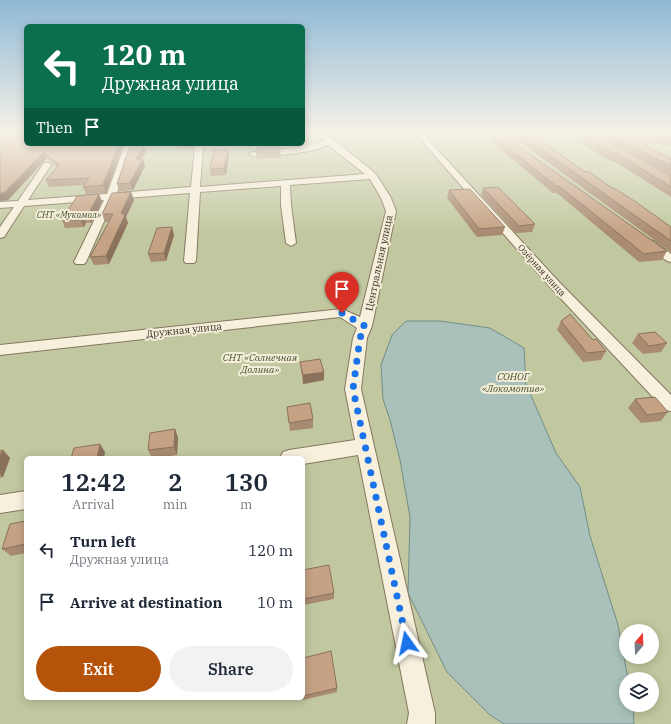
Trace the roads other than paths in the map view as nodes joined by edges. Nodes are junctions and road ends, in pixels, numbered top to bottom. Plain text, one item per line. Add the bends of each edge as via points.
1 (47, 166) dead end
2 (122, 166) edge
3 (197, 166) edge
4 (360, 166) edge
5 (447, 166) edge
6 (373, 176) junction
7 (286, 183) junction
8 (194, 190) junction
9 (111, 197) junction
10 (22, 204) junction
11 (0, 205) edge
12 (0, 235) edge
13 (641, 237) edge
14 (291, 243) dead end
15 (671, 259) edge
16 (190, 261) dead end
17 (80, 262) dead end
18 (365, 326) junction
19 (0, 350) edge
20 (671, 405) edge
21 (365, 446) junction
22 (302, 456) edge
23 (24, 500) edge
24 (0, 504) edge
25 (421, 724) edge

1 - 10 street
2 - 9 street
3 - 8 street
4 - 6 street, Центральная улица
5 - 20 street, Озёрная улица via 556,286
6 - 7 street
6 - 18 street, Центральная улица via 391,211
7 - 8 street
7 - 14 street
8 - 9 street
8 - 16 street
9 - 10 street
9 - 17 street
10 - 11 street
10 - 12 street
13 - 15 street
18 - 19 street, Дружная улица via 342,313
18 - 21 street, Центральная улица via 360,338 353,389
21 - 22 street
21 - 25 street, Центральная улица via 420,706
23 - 24 street

